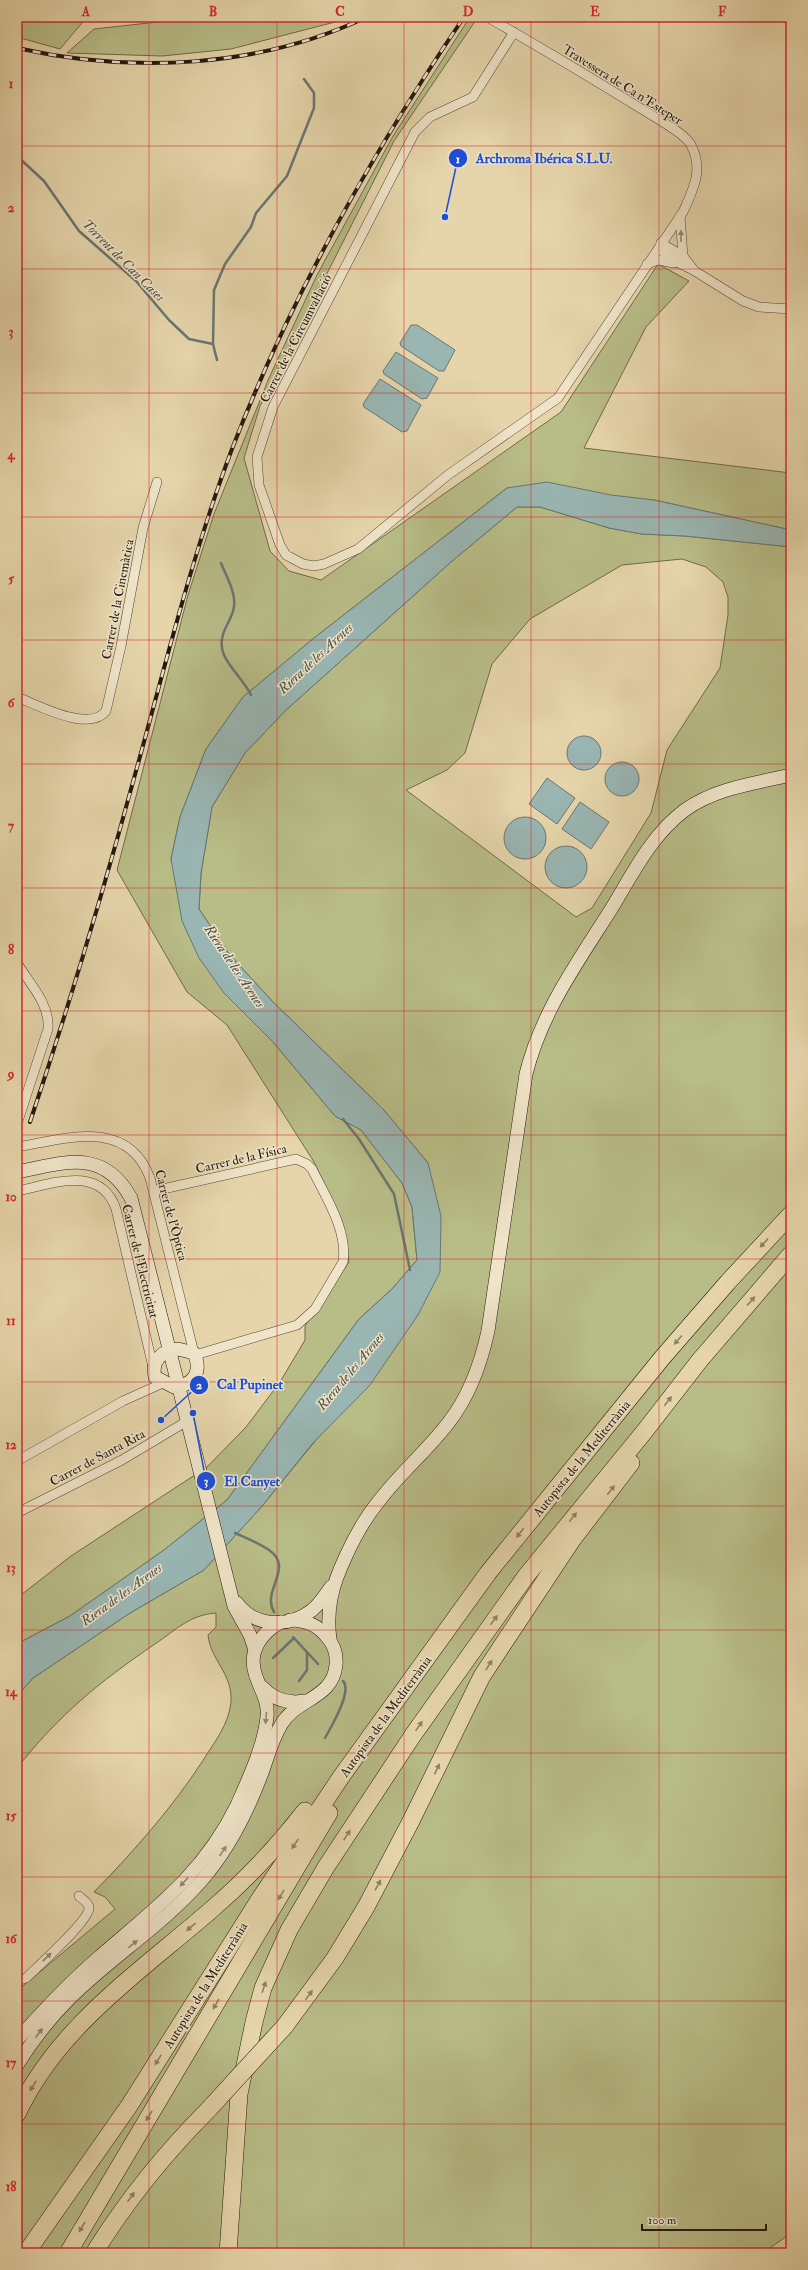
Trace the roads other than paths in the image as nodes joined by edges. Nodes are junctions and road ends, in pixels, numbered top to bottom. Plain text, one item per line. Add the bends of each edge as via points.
1 (487, 17) edge
2 (514, 32) junction
3 (680, 216) junction
4 (661, 243) junction
5 (680, 260) junction
6 (647, 264) junction
7 (791, 309) edge
8 (157, 482) dead end
9 (17, 697) edge
10 (791, 774) edge
11 (17, 963) edge
12 (17, 1124) edge
13 (17, 1147) edge
14 (17, 1172) edge
15 (17, 1191) edge
16 (154, 1191) junction
17 (791, 1214) edge
18 (791, 1254) edge
19 (146, 1336) junction
20 (181, 1352) junction
21 (157, 1376) junction
22 (180, 1387) junction
23 (188, 1420) junction
24 (644, 1432) junction
25 (17, 1461) edge
26 (17, 1513) edge
27 (334, 1582) junction
28 (231, 1591) junction
29 (286, 1621) junction
30 (330, 1640) junction
31 (255, 1650) junction
32 (258, 1680) junction
33 (308, 1701) junction
34 (393, 1705) junction
35 (381, 1720) junction
36 (79, 1896) dead end
37 (97, 1959) junction
38 (17, 1981) edge
39 (17, 2027) edge
40 (17, 2040) edge
41 (17, 2065) edge
42 (246, 2065) junction
43 (17, 2114) edge
44 (26, 2253) edge
45 (68, 2253) edge
46 (94, 2253) edge
47 (228, 2253) edge
48 (237, 2253) edge

1 - 2 street, Travessera de Ca n'Esteper
2 - 3 street, Travessera de Ca n'Esteper via 671,127 691,144 696,161 697,182
2 - 6 street, Carrer de la Circumval·lació via 473,97 430,117 415,132 273,407 257,457 257,476 275,534 286,554 295,561 314,566 339,559 358,549 448,475 558,398
3 - 4 street, Travessera de Ca n'Esteper
5 -> 3 street
4 - 5 street
4 - 6 street, Carrer de la Circumval·lació
5 - 6 street via 658,260
5 - 7 street via 743,301 759,307
8 - 9 street, Carrer de la Cinemàtica via 143,528 108,706 99,718 81,720
10 - 27 main road via 712,796 686,810 670,823 648,850 555,998 538,1034 526,1074 488,1331 473,1380 449,1422 370,1513
11 - 12 street via 47,1010 48,1029
13 - 16 street, Carrer de l'Òptica via 83,1136 108,1138 126,1145 141,1159
14 - 20 main road via 71,1162 88,1162 104,1167 122,1182 138,1218
15 - 19 street, Carrer de l'Electricitat via 74,1180 94,1183 107,1193 116,1209
16 - 20 street, Carrer de l'Òptica via 188,1337
16 - 20 street, Carrer de la Física via 296,1159 308,1164 312,1169 338,1224 344,1255 343,1262 315,1309 302,1321 288,1329
17 -> 34 highway, Autopista de la Mediterrània via 667,1352 562,1480 488,1573
24 -> 18 highway via 700,1360
19 - 20 street, Carrer de l'Electricitat via 152,1347
19 - 21 street, Carrer de l'Electricitat
20 - 21 main road via 155,1361
20 - 22 main road
20 - 22 main road via 198,1363 197,1374
21 - 22 main road via 174,1387
21 - 25 street via 145,1390
22 - 23 main road
23 - 26 street, Carrer de Santa Rita via 122,1460
23 - 28 main road
42 -> 24 highway via 255,2016 270,1967 326,1867 413,1734 526,1576
46 -> 24 highway, bridge via 141,2184 285,2026 335,1958 366,1907 412,1821 482,1676 572,1540 627,1470
27 - 29 main road via 312,1610
27 - 30 main road via 328,1607
28 - 29 main road via 249,1616 266,1622
28 - 31 main road via 236,1612 250,1635
29 - 30 main road via 313,1625
29 - 31 main road via 263,1635
30 - 33 main road via 336,1661 332,1678 323,1692
31 - 32 main road via 253,1666
32 - 33 main road via 266,1691 277,1699 290,1703
32 -> 37 main road via 267,1707 265,1729 243,1792 224,1829 209,1852 182,1884
41 -> 33 main road via 45,2025 70,1998 170,1912 211,1868 243,1818 281,1724 290,1713
34 - 35 highway, Autopista de la Mediterrània
34 -> 45 highway via 376,1741 328,1815
35 -> 43 highway via 361,1733 313,1802 252,1873 84,2018 50,2059
35 -> 44 highway, Autopista de la Mediterrània via 283,1864 129,2106
38 -> 36 street via 26,1978 86,1917 88,1904
37 - 39 main road via 77,1971
37 - 40 main road
42 - 47 highway via 239,2094
42 - 48 highway via 248,2095

